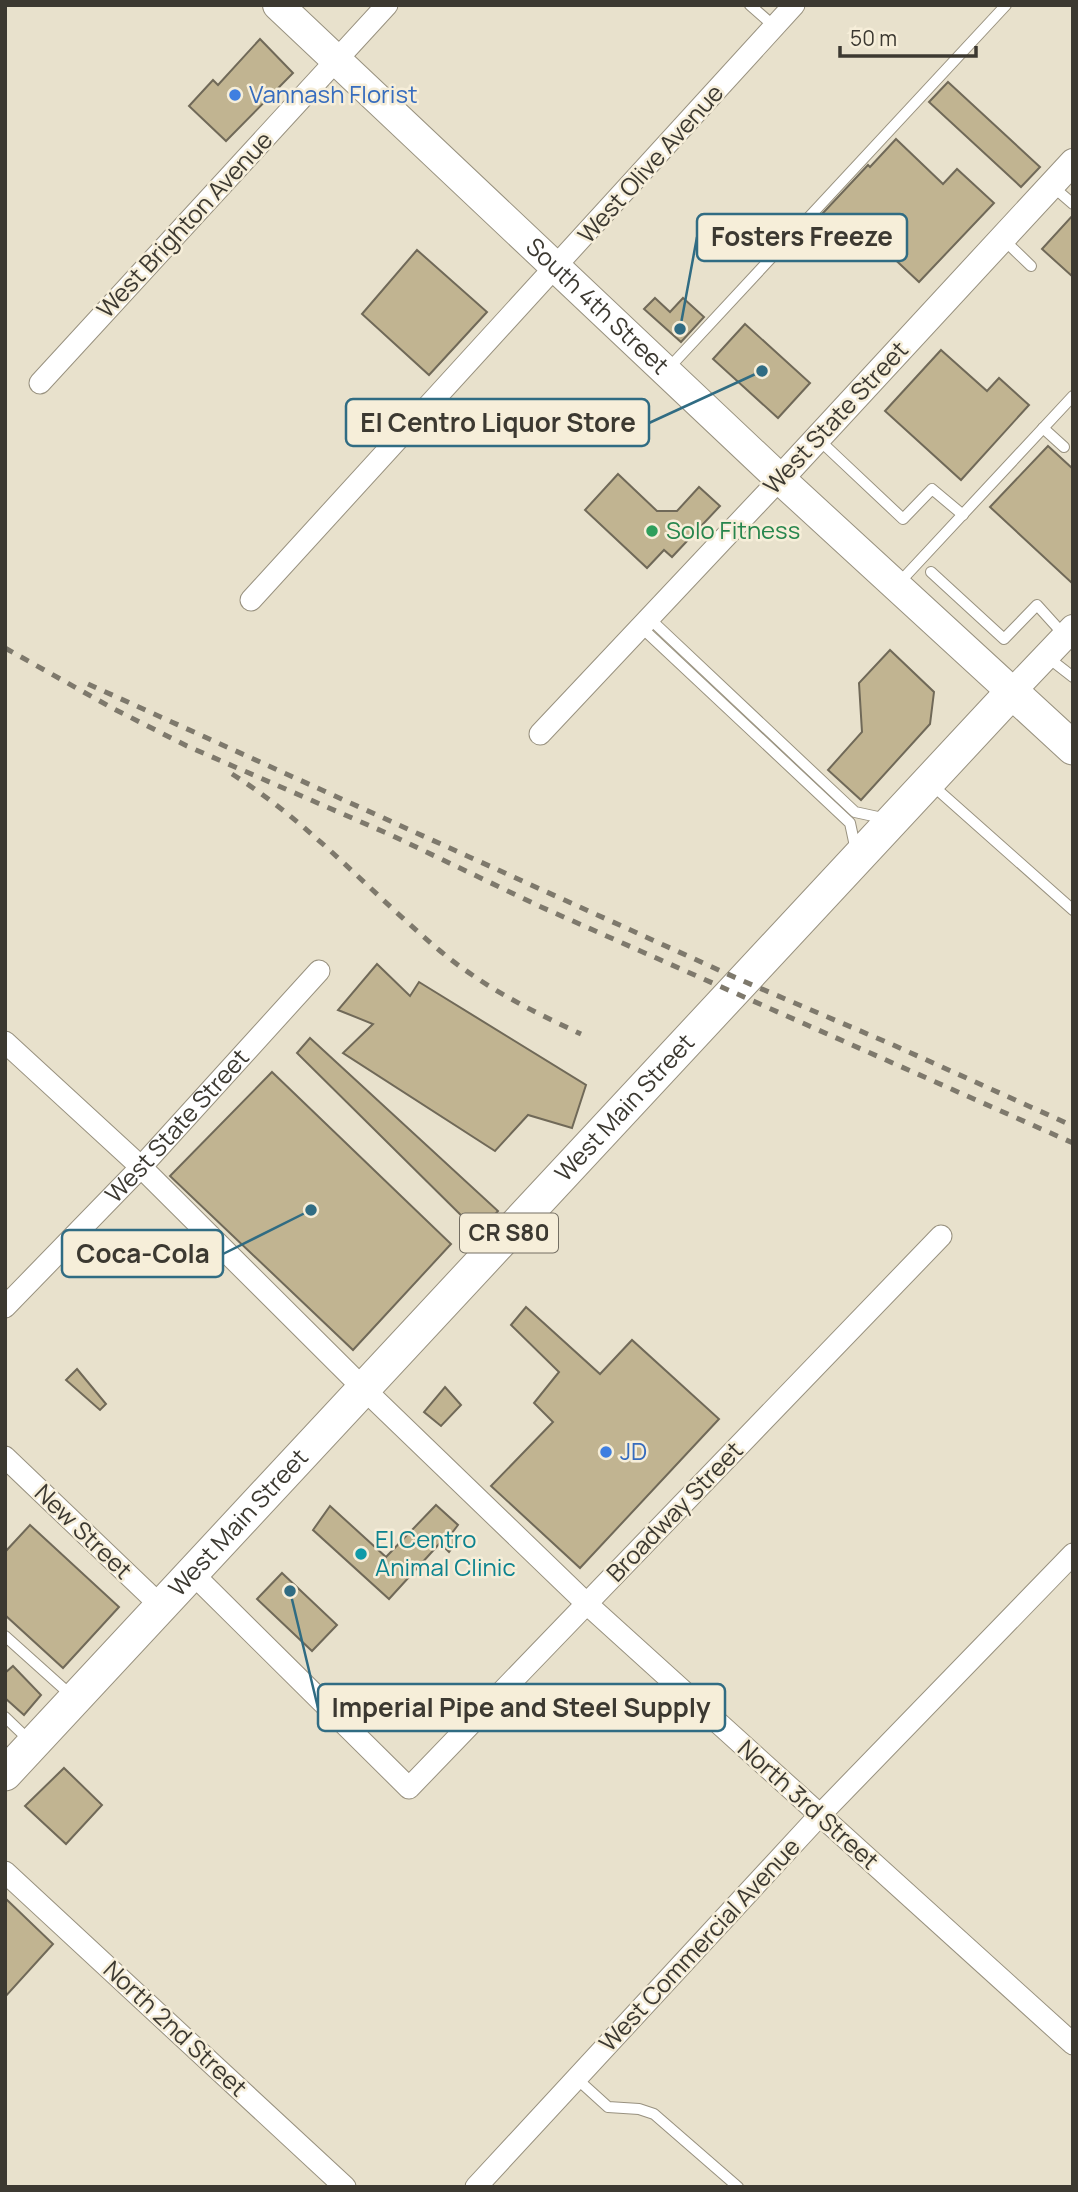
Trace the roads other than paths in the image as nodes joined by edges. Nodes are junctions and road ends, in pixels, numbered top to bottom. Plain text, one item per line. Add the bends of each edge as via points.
1 (278, 5) edge
2 (387, 5) edge
3 (750, 5) edge
4 (794, 5) edge
5 (1006, 5) edge
6 (775, 27) junction
7 (337, 60) junction
8 (1073, 162) edge
9 (1051, 185) junction
10 (1073, 204) edge
11 (1002, 238) junction
12 (1031, 266) dead end
13 (557, 267) junction
14 (666, 371) junction
15 (40, 383) dead end
16 (1073, 396) edge
17 (1043, 428) junction
18 (817, 438) junction
19 (1064, 447) dead end
20 (780, 479) junction
21 (963, 515) junction
22 (931, 572) dead end
23 (896, 586) junction
24 (251, 600) dead end
25 (645, 623) junction
26 (1069, 632) edge
27 (1046, 656) junction
28 (1073, 677) edge
29 (1012, 692) junction
30 (540, 734) dead end
31 (1073, 748) edge
32 (928, 782) junction
33 (893, 820) junction
34 (858, 858) junction
35 (1073, 910) edge
36 (319, 971) dead end
37 (5, 1042) edge
38 (141, 1167) junction
39 (941, 1236) dead end
40 (5, 1307) edge
41 (364, 1389) junction
42 (5, 1457) edge
43 (1073, 1554) edge
44 (192, 1573) junction
45 (587, 1604) junction
46 (161, 1606) junction
47 (5, 1636) edge
48 (75, 1699) junction
49 (5, 1717) edge
50 (33, 1744) junction
51 (5, 1774) edge
52 (819, 1816) junction
53 (5, 1872) edge
54 (1073, 2043) edge
55 (576, 2078) junction
56 (345, 2187) edge
57 (476, 2187) edge
58 (738, 2187) edge

1 - 7 main road, South 4th Street
2 - 7 street, West Brighton Avenue
3 - 6 lane
4 - 6 street, West Olive Avenue
5 - 14 lane
6 - 13 street, West Olive Avenue
7 - 13 main road, South 4th Street
7 - 15 street, West Brighton Avenue
8 - 9 street, West State Street
9 - 10 lane
9 - 11 street, West State Street
11 - 12 lane
11 - 18 street, West State Street
13 - 14 main road, South 4th Street
13 - 24 street, West Olive Avenue
14 - 20 main road, South 4th Street
16 - 17 lane
17 - 19 lane
17 - 21 lane
18 - 20 street, West State Street
18 - 21 lane via 903,519 932,489
20 - 23 main road, South 4th Street
20 - 25 street, West State Street
21 - 23 lane
22 - 26 lane via 1004,639 1037,605
23 - 29 main road, South 4th Street
25 - 30 street, West State Street
25 - 33 lane via 855,812
25 - 34 lane via 850,823
26 - 27 street, West Main Street
27 - 28 lane
27 - 29 street, West Main Street
29 - 31 main road
29 - 32 main road, West Main Street / CR S80
32 - 33 main road, West Main Street / CR S80
32 - 35 lane
33 - 34 main road, West Main Street / CR S80
34 - 41 main road, West Main Street / CR S80
36 - 38 street, West State Street
37 - 38 street, North 3rd Street
38 - 40 street, West State Street
38 - 41 street, North 3rd Street
39 - 45 street, Broadway Street
41 - 44 main road, West Main Street / CR S80
41 - 45 street, North 3rd Street
42 - 46 street, New Street
43 - 52 street, West Commercial Avenue
44 - 45 street, Broadway Street via 410,1788
44 - 46 main road, West Main Street / CR S80
45 - 52 street, North 3rd Street
46 - 48 main road, West Main Street / CR S80
47 - 48 lane
48 - 50 main road, West Main Street / CR S80
49 - 50 lane
50 - 51 main road, West Main Street / CR S80
52 - 54 street, North 3rd Street
52 - 55 street, West Commercial Avenue
53 - 56 street, North 2nd Street
55 - 57 street, West Commercial Avenue
55 - 58 lane via 608,2106 654,2114

